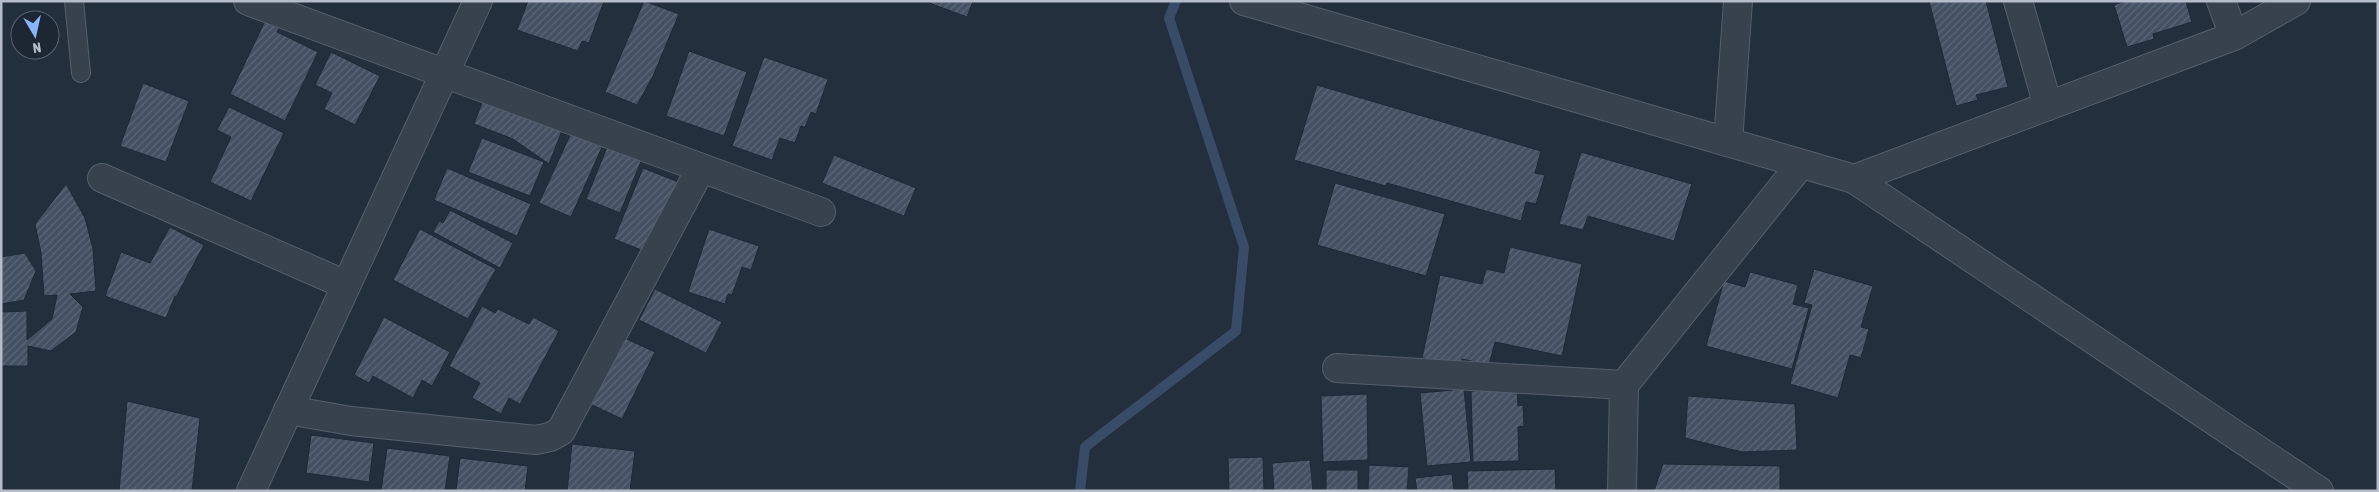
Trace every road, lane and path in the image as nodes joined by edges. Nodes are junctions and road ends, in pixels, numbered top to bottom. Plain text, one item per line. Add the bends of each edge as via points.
1 (74, 1) edge
2 (248, 1) edge
3 (478, 1) edge
4 (1244, 1) edge
5 (1738, 1) edge
6 (2018, 1) edge
7 (2221, 1) edge
8 (2296, 1) edge
9 (2234, 36) junction
10 (81, 73) dead end
11 (446, 73) junction
12 (2048, 106) junction
13 (1728, 142) junction
14 (1801, 164) junction
15 (701, 168) junction
16 (102, 178) dead end
17 (1854, 179) junction
18 (821, 212) dead end
19 (346, 285) junction
20 (1337, 368) dead end
21 (1624, 385) junction
22 (288, 410) junction
23 (251, 491) edge
24 (1622, 491) edge
25 (2319, 491) edge

1 - 10 lane
2 - 11 street
3 - 11 street
4 - 13 street
5 - 13 street
6 - 12 street
7 - 9 street
8 - 9 street
9 - 12 street
11 - 15 street
11 - 19 street
12 - 17 street
13 - 14 street
14 - 17 street
14 - 21 street
15 - 18 street
15 - 22 street via 561,431 536,440 351,421
16 - 19 street
17 - 25 street
19 - 22 street
20 - 21 street
21 - 24 street
22 - 23 street

